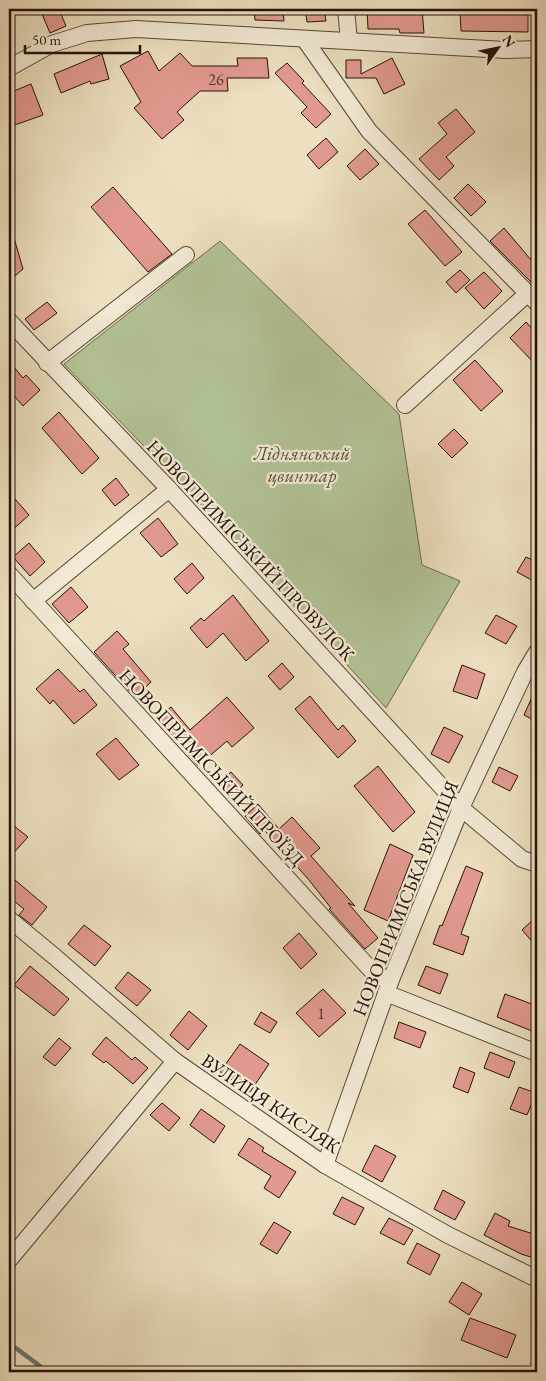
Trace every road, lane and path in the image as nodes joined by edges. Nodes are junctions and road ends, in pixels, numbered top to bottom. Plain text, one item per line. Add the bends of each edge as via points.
1 (346, 9) edge
2 (305, 40) junction
3 (349, 41) junction
4 (537, 49) edge
5 (9, 68) edge
6 (186, 255) dead end
7 (532, 298) edge
8 (9, 321) edge
9 (47, 363) junction
10 (405, 405) dead end
11 (169, 489) junction
12 (9, 574) edge
13 (33, 601) junction
14 (537, 652) edge
15 (531, 675) edge
16 (461, 808) junction
17 (537, 864) edge
18 (9, 920) edge
19 (388, 988) junction
20 (537, 1053) edge
21 (175, 1061) junction
22 (325, 1165) junction
23 (9, 1260) edge
24 (537, 1279) edge

1 - 3 street
2 - 3 street
2 - 5 street via 136,29 87,33 52,44
2 - 7 street via 369,131
3 - 4 street
6 - 9 street
7 - 10 street
8 - 9 street, НОВОПРИМІСЬКИЙ ПРОВУЛОК
9 - 11 street, НОВОПРИМІСЬКИЙ ПРОВУЛОК
11 - 13 street
11 - 16 street, НОВОПРИМІСЬКИЙ ПРОВУЛОК
12 - 13 street, НОВОПРИМІСЬКИЙ ПРОЇЗД
13 - 19 street, НОВОПРИМІСЬКИЙ ПРОЇЗД
14 - 15 street, НОВОПРИМІСЬКА ВУЛИЦЯ
15 - 16 street, НОВОПРИМІСЬКА ВУЛИЦЯ
16 - 17 street, НОВОПРИМІСЬКИЙ ПРОВУЛОК via 522,859
16 - 19 street, НОВОПРИМІСЬКА ВУЛИЦЯ
18 - 21 street, ВУЛИЦЯ КИСЛЯК
19 - 20 street, НОВОПРИМІСЬКИЙ ПРОЇЗД
19 - 22 street, НОВОПРИМІСЬКА ВУЛИЦЯ
21 - 22 street, ВУЛИЦЯ КИСЛЯК
21 - 23 street
22 - 24 street, ВУЛИЦЯ КИСЛЯК via 448,1235

